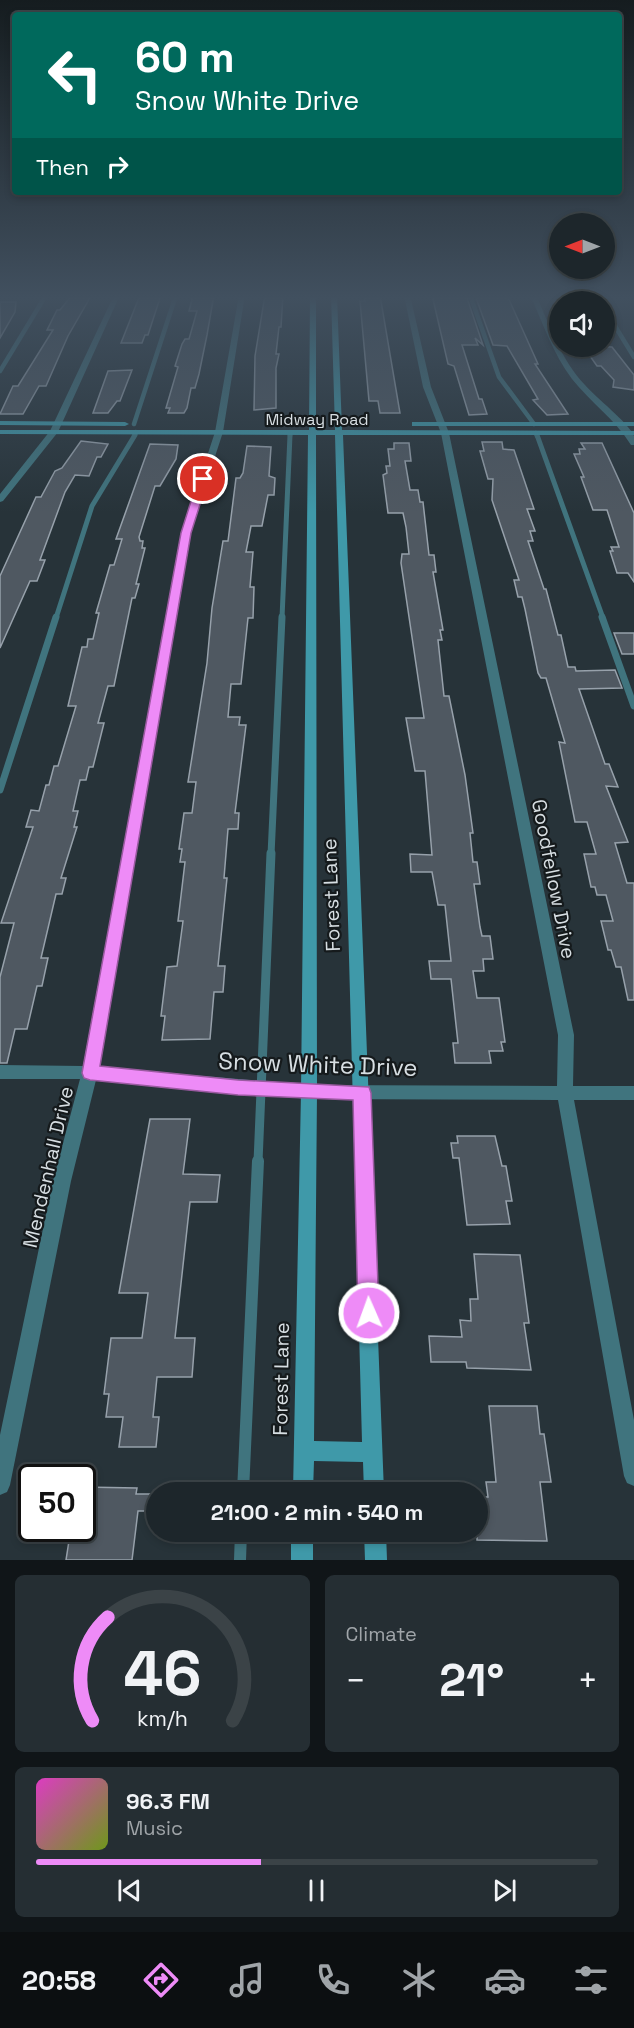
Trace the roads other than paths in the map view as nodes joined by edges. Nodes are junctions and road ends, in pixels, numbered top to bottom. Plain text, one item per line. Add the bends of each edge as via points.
1 (83, 368) edge
2 (154, 368) edge
3 (230, 368) edge
4 (312, 368) edge
5 (335, 368) edge
6 (423, 368) edge
7 (496, 368) edge
8 (569, 368) edge
9 (0, 423) edge
10 (58, 423) junction
11 (619, 424) junction
12 (634, 424) edge
13 (135, 428) junction
14 (220, 428) junction
15 (311, 428) junction
16 (337, 428) junction
17 (443, 429) junction
18 (535, 429) junction
19 (0, 432) edge
20 (54, 432) junction
21 (290, 432) junction
22 (632, 433) edge
23 (634, 443) edge
24 (0, 499) edge
25 (634, 706) edge
26 (0, 790) edge
27 (0, 1072) edge
28 (90, 1073) junction
29 (263, 1089) junction
30 (309, 1092) junction
31 (362, 1093) junction
32 (565, 1093) junction
33 (634, 1093) edge
34 (303, 1451) junction
35 (373, 1452) junction
36 (634, 1476) edge
37 (243, 1482) edge
38 (303, 1482) edge
39 (374, 1482) edge
40 (0, 1485) edge
41 (241, 1542) edge
42 (302, 1542) edge
43 (375, 1542) edge
44 (240, 1560) edge
45 (302, 1560) edge
46 (375, 1560) edge

1 - 10 street
2 - 13 lane
3 - 14 street, Mendenhall Drive
4 - 15 main road, Forest Lane
5 - 16 main road, Forest Lane
6 - 17 street, Goodfellow Drive
7 - 18 lane
8 - 11 street
9 - 10 main road, Midway Road
10 - 13 main road, Midway Road
10 - 20 street
11 - 12 main road, Midway Road
11 - 18 main road, Midway Road
11 - 22 street
13 - 14 main road, Midway Road
13 - 20 main road, Midway Road
13 - 26 lane via 92,506
14 - 15 main road, Midway Road
14 - 21 main road, Midway Road
14 - 28 street, Mendenhall Drive via 186,533
15 - 16 main road, Midway Road
15 - 21 main road, Midway Road
15 - 30 main road, Forest Lane
16 - 17 main road, Midway Road
16 - 31 main road, Forest Lane
17 - 18 main road, Midway Road
17 - 32 street, Goodfellow Drive via 566,1035
18 - 22 main road, Midway Road
18 - 25 lane
19 - 20 main road, Midway Road
20 - 24 street
21 - 29 lane
22 - 23 street
27 - 28 street, Snow White Drive
28 - 29 street, Snow White Drive
28 - 40 street, Mendenhall Drive via 62,1181
29 - 30 street, Snow White Drive
29 - 37 lane
30 - 31 street, Snow White Drive
30 - 34 main road, Forest Lane
31 - 32 street, Snow White Drive
31 - 35 main road, Forest Lane
32 - 33 street, Snow White Drive
32 - 36 street, Goodfellow Drive
34 - 35 main road
34 - 38 main road, Forest Lane
35 - 39 main road, Forest Lane
41 - 44 lane
42 - 45 main road
43 - 46 main road

